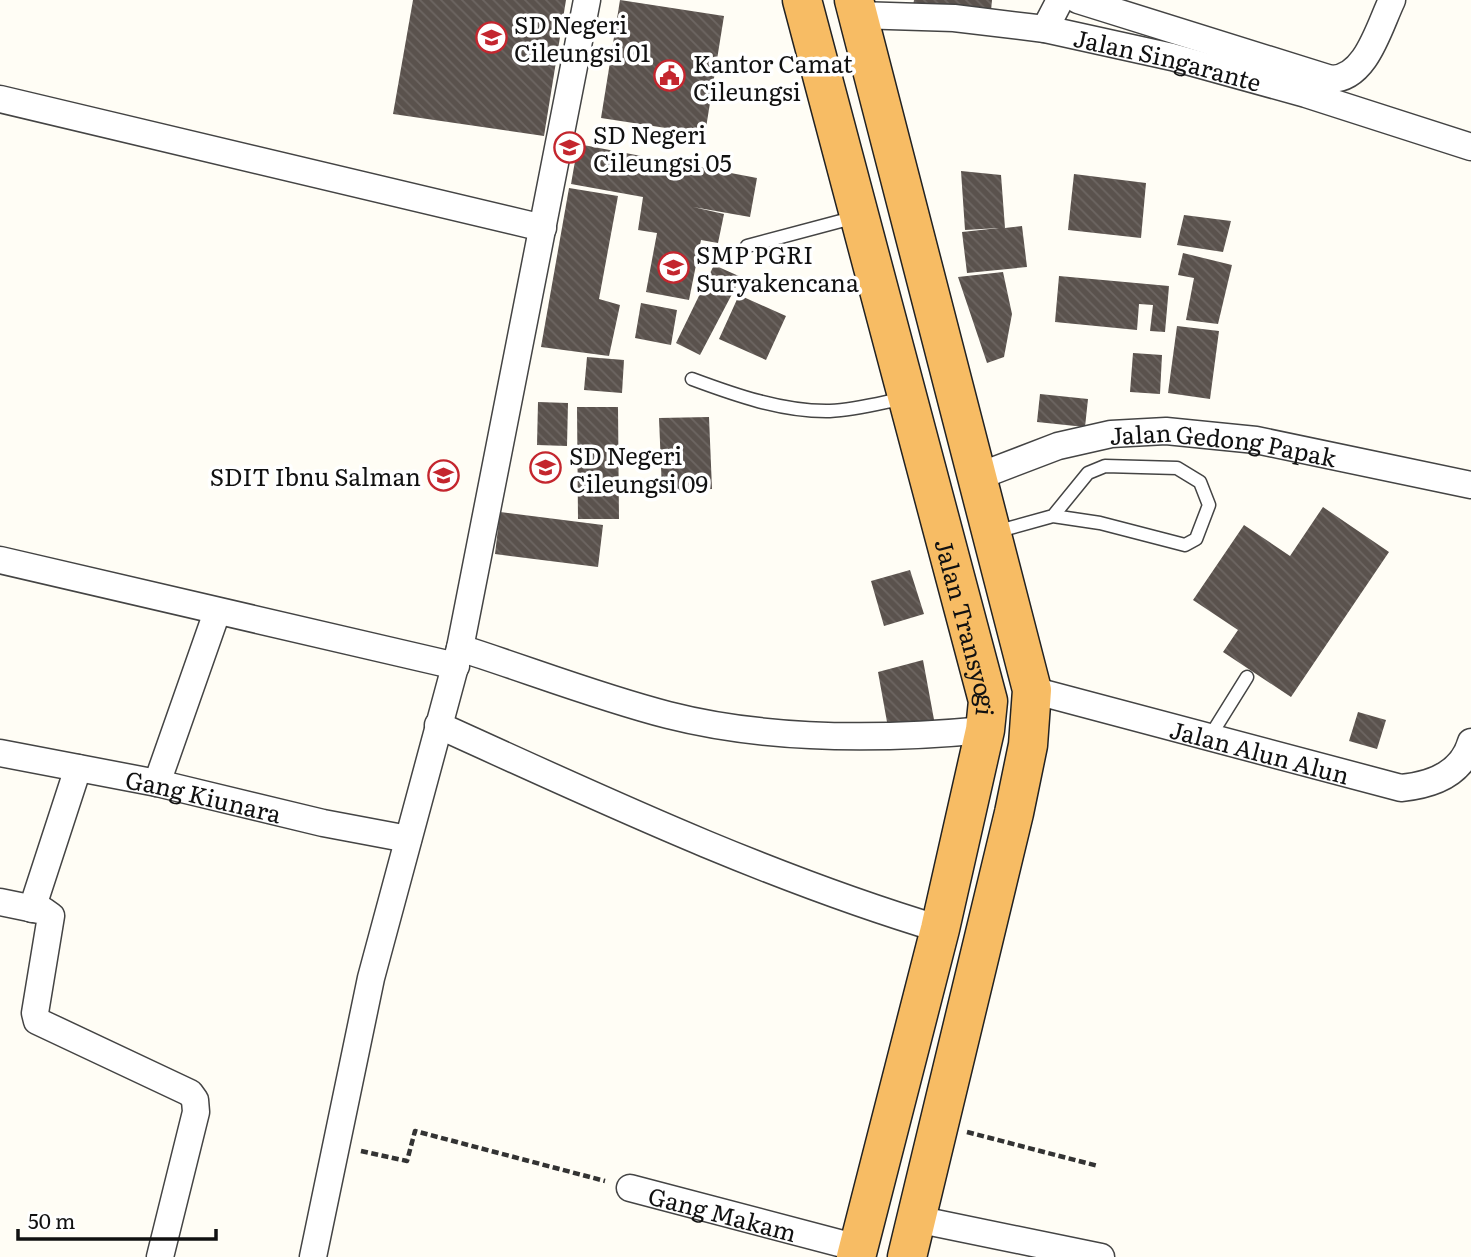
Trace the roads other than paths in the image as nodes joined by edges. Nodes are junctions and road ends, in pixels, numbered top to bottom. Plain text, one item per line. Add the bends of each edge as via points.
1 (587, 0) edge
2 (802, 0) edge
3 (1060, 0) edge
4 (1078, 0) edge
5 (1391, 0) edge
6 (856, 7) edge
7 (1045, 29) junction
8 (0, 99) edge
9 (1471, 147) edge
10 (860, 216) junction
11 (543, 228) junction
12 (747, 246) dead end
13 (692, 379) dead end
14 (909, 398) junction
15 (977, 477) junction
16 (1471, 485) edge
17 (1053, 516) junction
18 (991, 533) junction
19 (0, 560) edge
20 (217, 612) junction
21 (458, 657) junction
22 (1247, 677) dead end
23 (1032, 690) junction
24 (438, 725) junction
25 (985, 730) junction
26 (1209, 738) junction
27 (1470, 749) edge
28 (0, 753) edge
29 (78, 768) junction
30 (157, 783) junction
31 (408, 839) junction
32 (0, 902) edge
33 (32, 909) junction
34 (940, 929) junction
35 (630, 1188) road end
36 (916, 1219) junction
37 (857, 1252) edge
38 (160, 1257) edge
39 (313, 1257) edge
40 (907, 1257) edge
41 (1101, 1257) edge

1 - 11 street
2 - 10 highway, Jalan Transyogi
3 - 7 street
4 - 5 street via 1322,77 1342,79 1357,69
6 - 7 street, Jalan Singarante
6 - 15 highway, Jalan Transyogi
7 - 9 street, Jalan Singarante via 1172,57 1306,94
8 - 11 street
10 - 12 lane
10 - 14 highway, Jalan Transyogi
11 - 21 street
13 - 14 lane via 761,402 829,411
14 - 25 highway, Jalan Transyogi via 988,701
15 - 16 street, Jalan Gedong Papak via 1058,446 1111,434 1166,431 1256,440
15 - 18 highway, Jalan Transyogi
17 - 17 lane via 1185,545 1196,539 1209,505 1200,482 1177,468 1105,466 1088,472
17 - 18 lane
18 - 23 highway, Jalan Transyogi
19 - 20 street
20 - 21 street
20 - 30 street
21 - 24 street
21 - 25 street via 667,715 723,725 853,738
22 - 26 lane
23 - 26 street, Jalan Alun Alun
23 - 36 highway, Jalan Transyogi via 1028,745 1014,813
24 - 31 street
24 - 34 street via 652,822 789,877
25 - 34 highway, Jalan Transyogi
26 - 27 street, Jalan Alun Alun via 1401,788 1423,786 1444,776 1459,767
28 - 29 street, Gang Kiunara
29 - 30 street, Gang Kiunara
29 - 33 street
30 - 31 street, Gang Kiunara
31 - 39 street via 371,978
32 - 33 street
33 - 38 street via 51,916 52,924 37,1021 190,1093 195,1100 196,1112
34 - 37 highway, Jalan Transyogi
35 - 37 street, Gang Makam
36 - 40 highway, Jalan Transyogi
36 - 41 street

